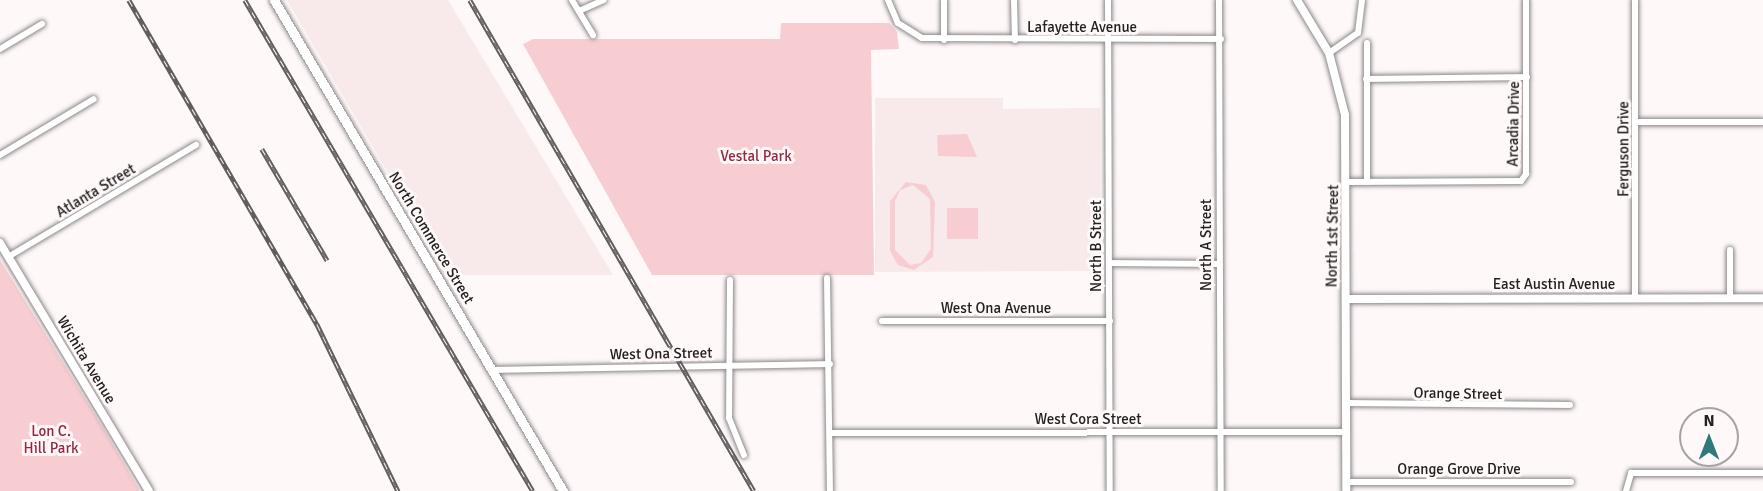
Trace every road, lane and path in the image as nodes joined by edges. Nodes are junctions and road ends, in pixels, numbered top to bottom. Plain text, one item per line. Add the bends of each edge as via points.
1 (274, 0) edge
2 (572, 0) edge
3 (604, 0) edge
4 (888, 0) edge
5 (944, 0) edge
6 (1014, 0) edge
7 (1108, 0) edge
8 (1219, 0) edge
9 (1297, 0) edge
10 (1362, 0) edge
11 (1526, 0) edge
12 (1635, 0) edge
13 (579, 11) junction
14 (42, 24) dead end
15 (593, 35) dead end
16 (1221, 39) junction
17 (944, 40) junction
18 (1015, 40) junction
19 (1109, 40) junction
20 (1367, 43) dead end
21 (0, 49) edge
22 (1329, 53) junction
23 (1527, 77) junction
24 (1366, 79) junction
25 (94, 99) dead end
26 (1636, 122) junction
27 (1763, 122) edge
28 (196, 145) dead end
29 (0, 155) edge
30 (1348, 182) junction
31 (1367, 182) junction
32 (0, 243) edge
33 (1730, 250) dead end
34 (8, 258) junction
35 (1109, 263) junction
36 (1219, 264) junction
37 (826, 278) dead end
38 (730, 280) dead end
39 (1635, 298) junction
40 (1730, 298) junction
41 (1763, 298) edge
42 (1346, 299) junction
43 (882, 321) dead end
44 (1110, 321) junction
45 (830, 364) junction
46 (730, 365) junction
47 (492, 370) junction
48 (1346, 403) junction
49 (1570, 405) dead end
50 (1110, 432) junction
51 (1221, 432) junction
52 (1346, 432) junction
53 (830, 433) junction
54 (744, 455) dead end
55 (1763, 473) edge
56 (1571, 482) dead end
57 (1346, 487) edge
58 (149, 491) edge
59 (562, 491) edge
60 (830, 491) edge
61 (1110, 491) edge
62 (1221, 491) edge
63 (1626, 491) edge

1 - 47 main road, North Commerce Street
2 - 13 street
3 - 13 street
4 - 17 street, Lafayette Avenue via 908,33
5 - 17 street
6 - 18 street
7 - 19 street, North B Street
8 - 16 street, North A Street
9 - 22 street, North 1st Street
10 - 22 street via 1358,33
11 - 23 street, Arcadia Drive
12 - 26 street, Ferguson Drive
13 - 15 street
14 - 21 street
16 - 19 street, Lafayette Avenue
16 - 36 street, North A Street
17 - 18 street, Lafayette Avenue
18 - 19 street, Lafayette Avenue
19 - 35 street, North B Street
20 - 24 street
22 - 30 street, North 1st Street via 1342,91
23 - 24 street
23 - 31 street, Arcadia Drive via 1526,174 1521,181
24 - 31 street
25 - 29 street
26 - 27 street
26 - 39 street, Ferguson Drive
28 - 34 street, Atlanta Street
30 - 31 street, Arcadia Drive
30 - 42 street, North 1st Street
32 - 34 street, Wichita Avenue
33 - 40 street
34 - 58 street, Wichita Avenue
35 - 36 street
35 - 44 street, North B Street
36 - 51 street, North A Street
37 - 45 street
38 - 46 street
39 - 40 street, East Austin Avenue
39 - 42 street, East Austin Avenue
40 - 41 street, East Austin Avenue
42 - 48 street, North 1st Street
43 - 44 street, West Ona Avenue
44 - 50 street, North B Street
45 - 46 street, West Ona Street
45 - 53 street
46 - 47 street, West Ona Street
46 - 54 street via 729,418
47 - 59 main road, North Commerce Street
48 - 49 street, Orange Street
48 - 52 street, North 1st Street
50 - 51 street, West Cora Street
50 - 53 street, West Cora Street
50 - 61 street, North B Street
51 - 52 street, West Cora Street
51 - 62 street, North A Street
52 - 57 street, North 1st Street
53 - 60 street
55 - 63 street via 1631,473
56 - 57 street, Orange Grove Drive

